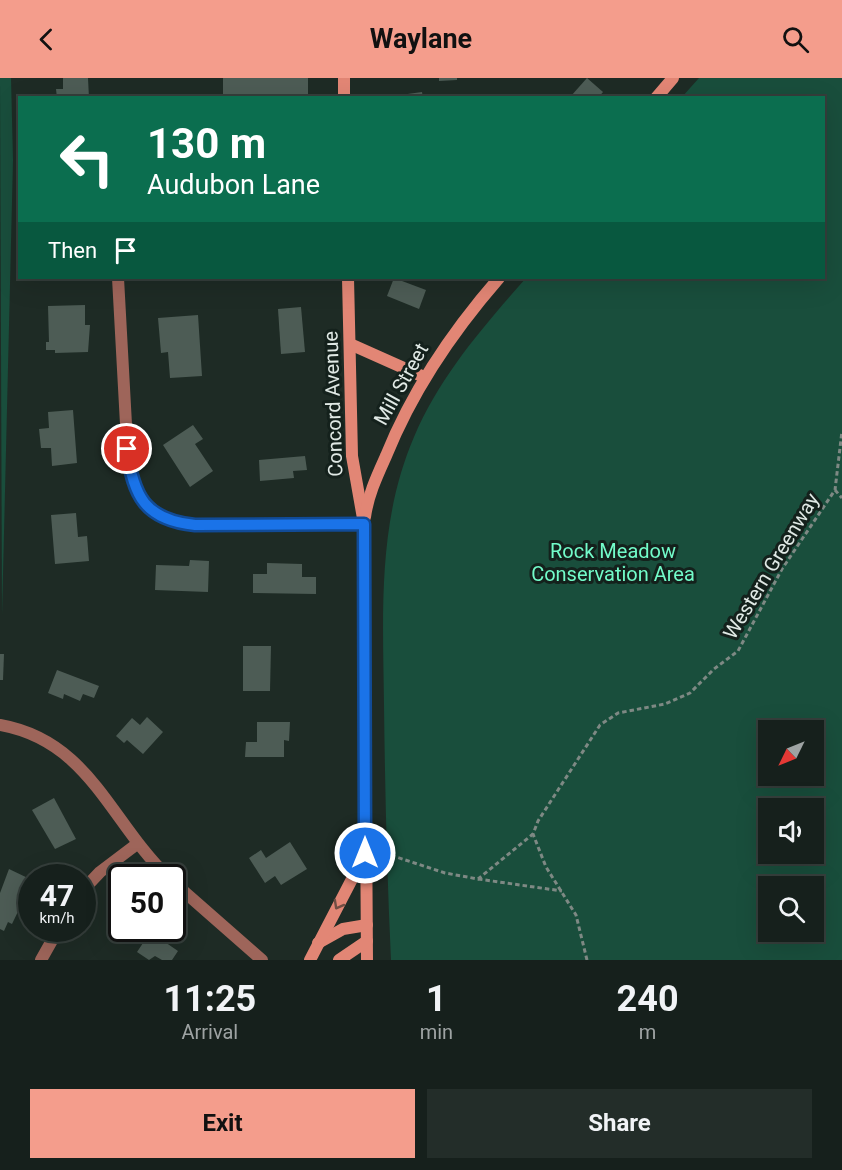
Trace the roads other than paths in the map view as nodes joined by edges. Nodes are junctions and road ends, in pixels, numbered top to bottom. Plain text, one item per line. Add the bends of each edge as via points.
1 (344, 78) edge
2 (673, 78) edge
3 (344, 96) edge
4 (658, 96) edge
5 (118, 279) edge
6 (348, 279) edge
7 (498, 279) edge
8 (350, 344) junction
9 (424, 377) junction
10 (364, 524) junction
11 (0, 725) edge
12 (138, 844) junction
13 (365, 853) junction
14 (156, 864) edge
15 (96, 876) edge
16 (186, 893) edge
17 (367, 924) junction
18 (367, 940) junction
19 (51, 942) edge
20 (315, 947) junction
21 (41, 960) edge
22 (262, 960) edge
23 (310, 960) edge
24 (339, 960) edge
25 (367, 960) edge

1 - 3 main road
2 - 4 main road
5 - 10 street via 128,461 134,486 149,509 173,522 195,525
6 - 8 main road, Concord Avenue
7 - 9 main road, Mill Street via 453,333
8 - 9 main road
8 - 10 main road, Concord Avenue via 352,456
9 - 10 main road, Mill Street via 379,471
10 - 13 main road, Concord Avenue
11 - 12 street via 38,736 70,756 95,783
12 - 14 street
12 - 15 street
13 - 17 main road, Concord Avenue
13 -> 20 main road
16 - 22 street
17 - 18 main road, Concord Avenue
17 - 20 main road via 335,932
18 - 24 main road
18 - 25 main road, Concord Avenue
19 - 21 street
20 - 23 main road

